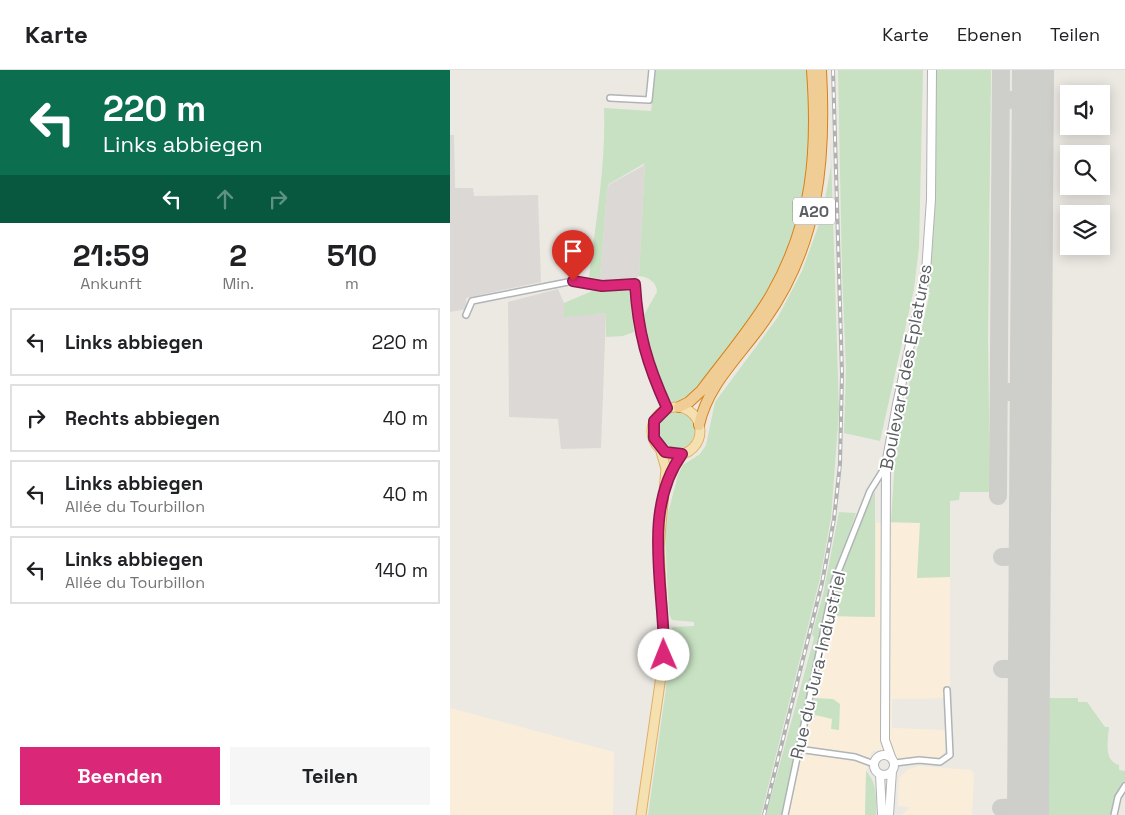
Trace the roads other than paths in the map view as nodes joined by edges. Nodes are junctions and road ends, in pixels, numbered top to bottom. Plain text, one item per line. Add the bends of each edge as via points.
1 (652, 70) edge
2 (812, 70) edge
3 (821, 70) edge
4 (932, 70) edge
5 (610, 98) dead end
6 (466, 315) dead end
7 (679, 407) junction
8 (667, 408) junction
9 (700, 425) junction
10 (660, 448) junction
11 (682, 454) junction
12 (886, 465) junction
13 (665, 484) junction
14 (947, 690) dead end
15 (886, 740) junction
16 (798, 750) junction
17 (880, 756) junction
18 (874, 764) junction
19 (893, 764) junction
20 (880, 774) junction
21 (1125, 786) edge
22 (641, 815) edge
23 (785, 815) edge
24 (882, 815) edge
25 (890, 815) edge
26 (1114, 815) edge

1 - 5 street via 649,100
2 - 7 highway, A20 via 815,153 808,197 794,246 779,281 751,325 696,396
3 - 9 highway, A20 via 823,154 807,236 782,292 708,397
4 - 12 main road, Boulevard des Eplatures via 927,263
6 - 8 street via 472,301 573,281 602,286 635,284 642,345
7 - 8 main road
7 - 9 main road via 690,411
8 - 10 main road via 657,416 653,426 654,438
9 - 11 main road via 695,445
10 - 11 main road via 670,454
10 - 13 main road via 666,469
11 - 13 main road
12 - 15 main road, Boulevard des Eplatures
12 - 16 street, Rue du Jura-Industriel via 870,491 834,582
13 - 22 main road via 659,548 664,655
14 - 19 street via 950,755 940,762 919,760
15 - 17 main road, Boulevard des Eplatures
15 - 19 main road, Boulevard des Eplatures
16 - 18 street via 854,757
16 - 23 street, Rue du Jura-Industriel
17 - 18 main road
17 - 19 main road via 885,755
18 - 20 main road
19 - 20 main road via 888,774
19 - 25 main road, Boulevard des Eplatures
20 - 24 main road
21 - 26 street via 1118,797

